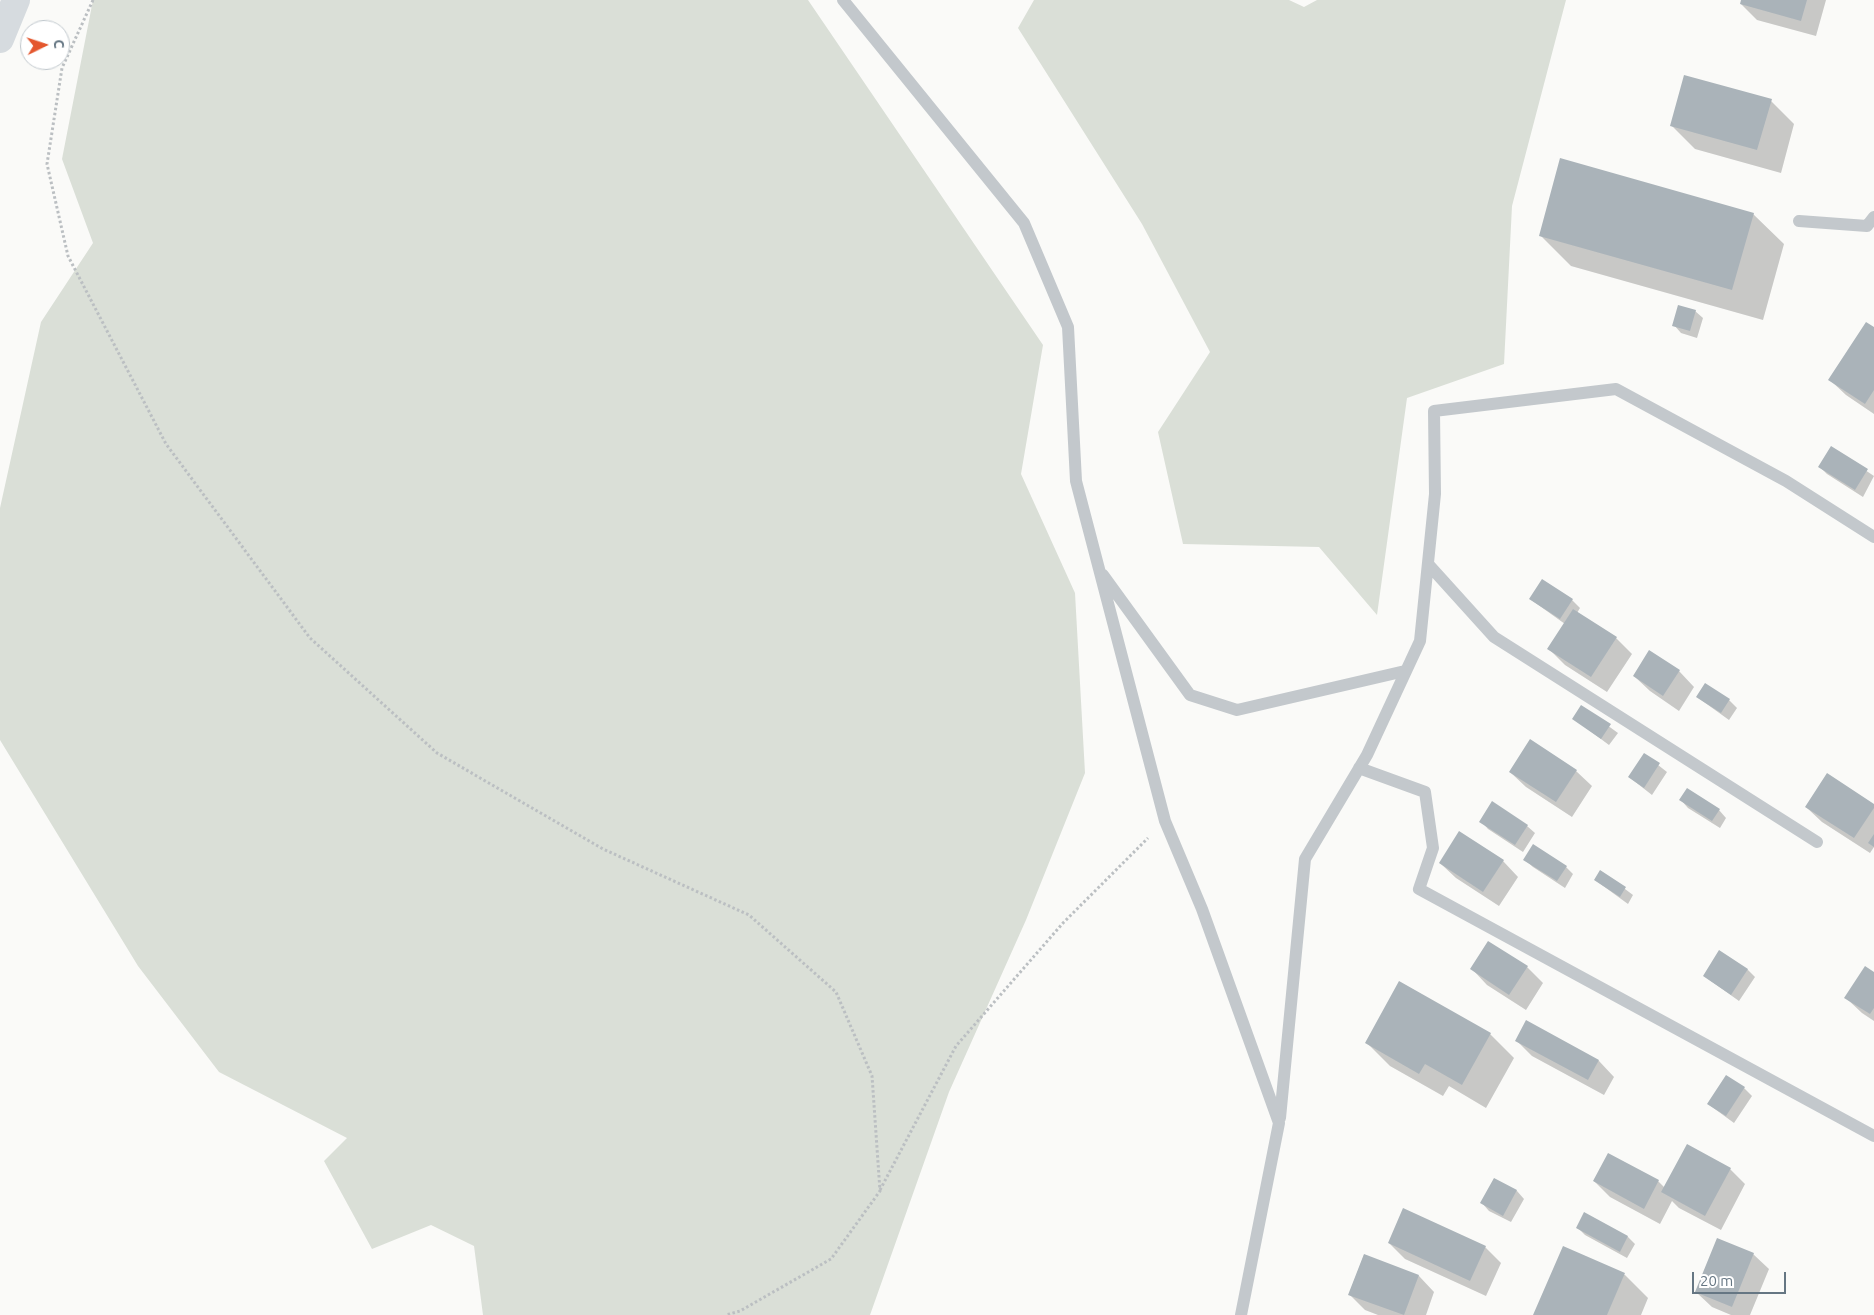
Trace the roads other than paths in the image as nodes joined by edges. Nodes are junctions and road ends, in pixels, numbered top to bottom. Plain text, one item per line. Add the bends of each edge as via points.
1 (16, 0) edge
2 (843, 0) edge
3 (0, 39) edge
4 (1874, 217) edge
5 (1799, 221) dead end
6 (1874, 537) edge
7 (1428, 564) junction
8 (1099, 569) junction
9 (1405, 671) junction
10 (1360, 768) junction
11 (1817, 842) dead end
12 (1279, 1123) junction
13 (1874, 1136) edge
14 (1241, 1315) edge

1 - 3 main road
2 - 8 lane via 1024,223 1068,327 1076,481
4 - 5 lane via 1867,226
6 - 7 lane via 1786,481 1616,389 1434,411 1435,494
7 - 9 lane via 1420,641
7 - 11 lane via 1494,637
8 - 9 lane via 1190,695 1237,710
8 - 12 lane via 1165,821 1202,909
9 - 10 lane
10 - 12 lane via 1305,859
10 - 13 lane via 1425,792 1434,848 1419,889
12 - 14 lane

